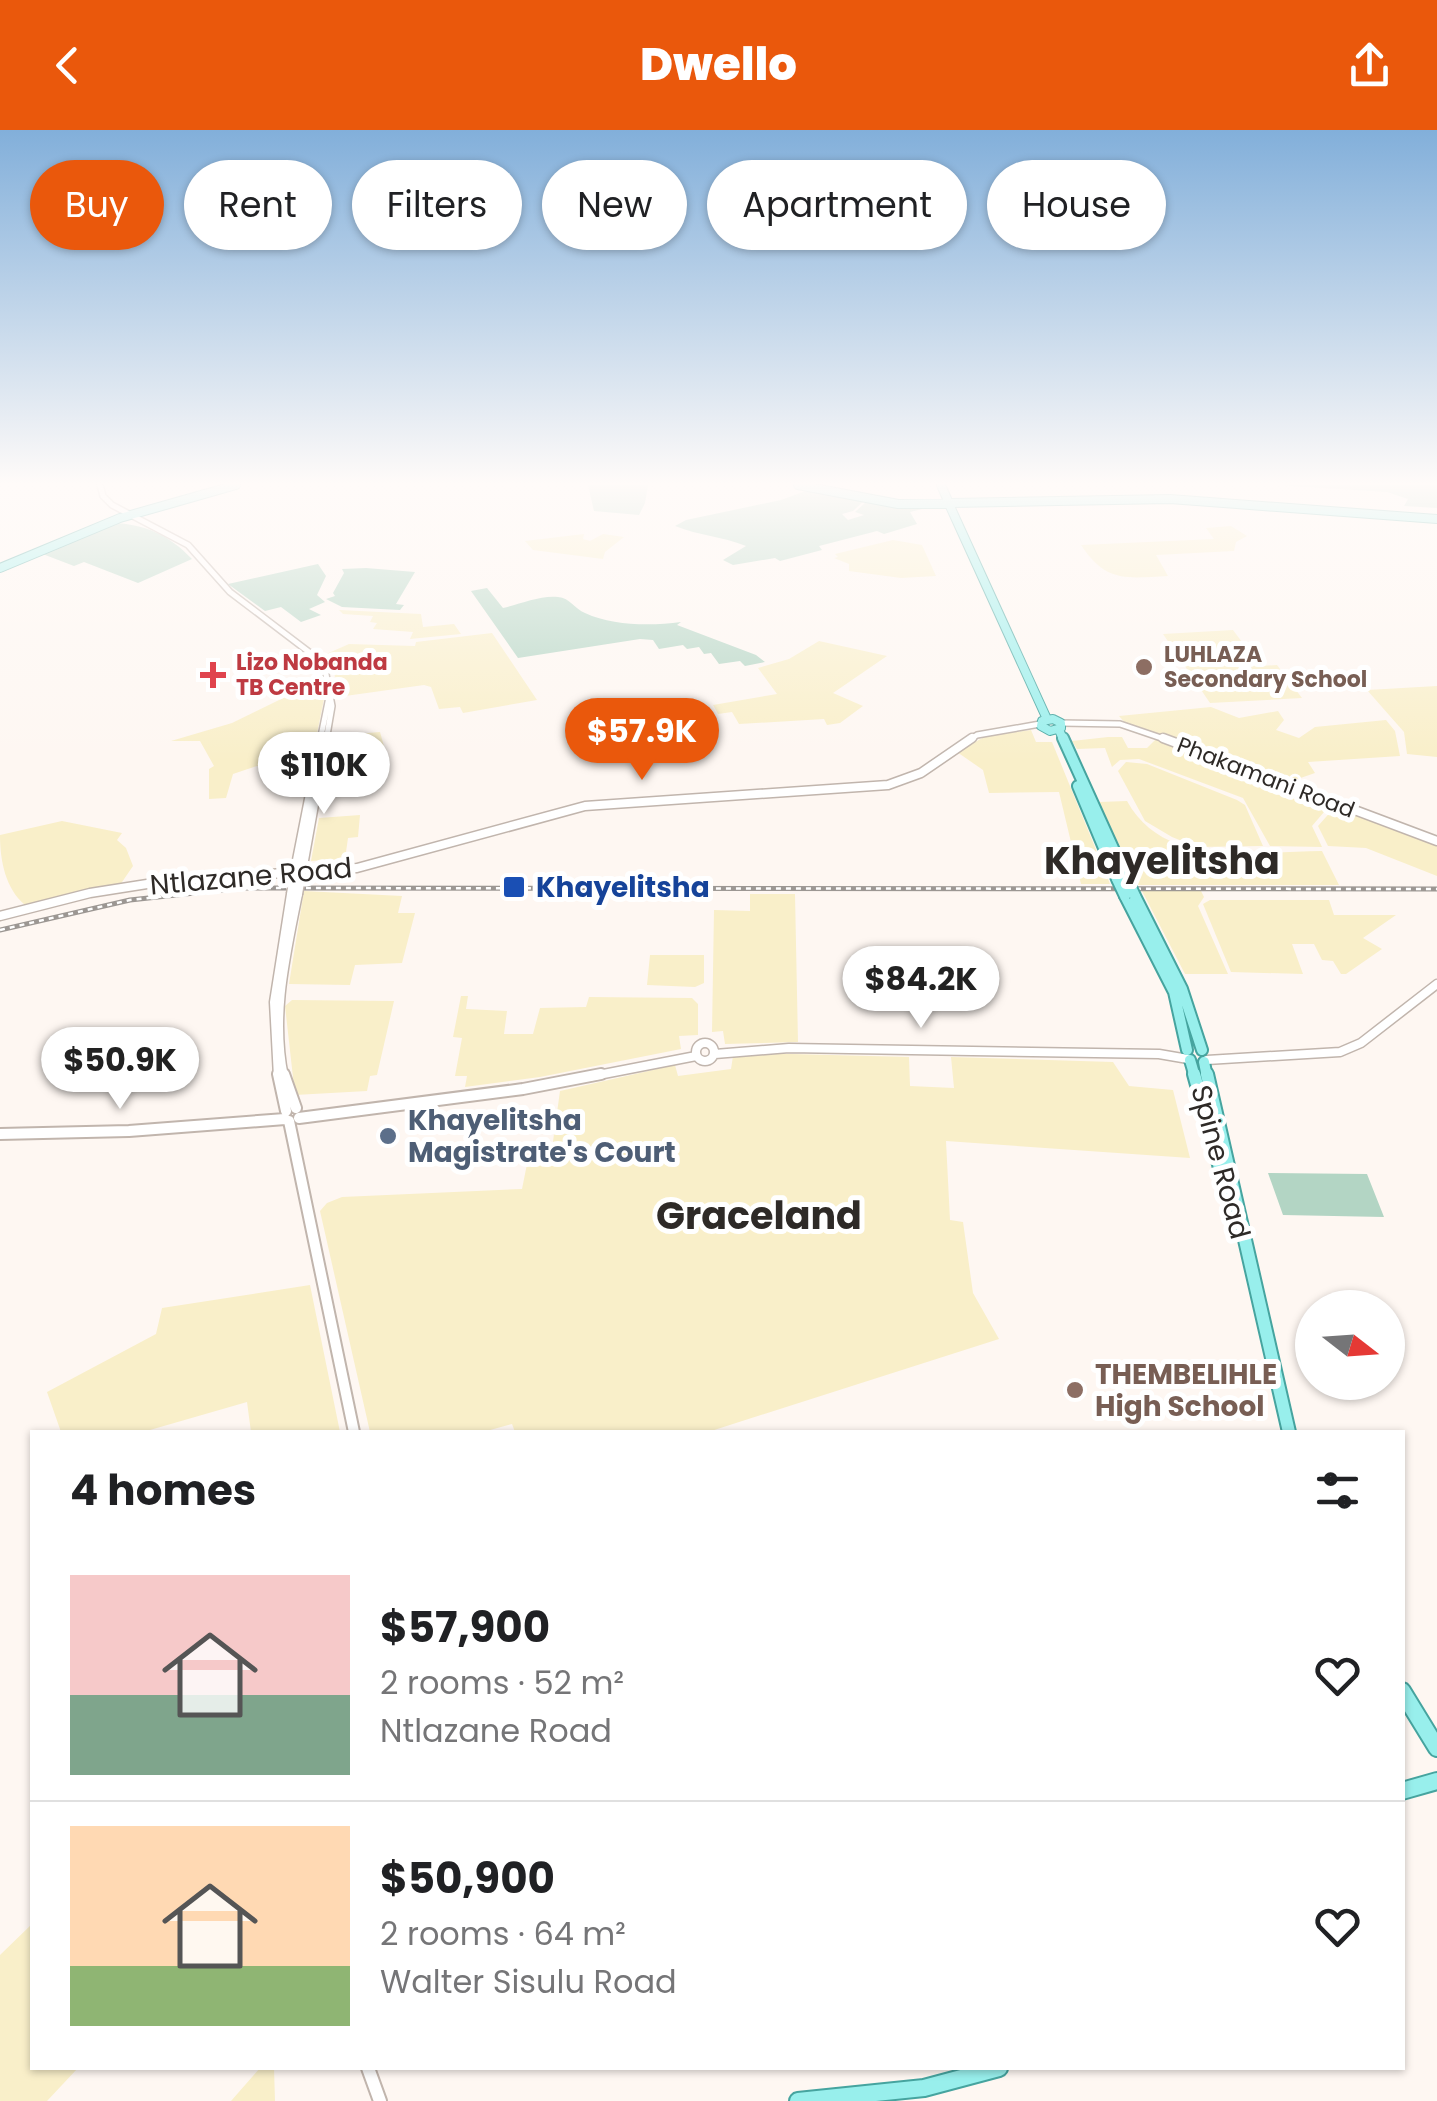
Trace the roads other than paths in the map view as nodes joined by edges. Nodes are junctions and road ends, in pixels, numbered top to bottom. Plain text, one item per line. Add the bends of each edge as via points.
1 (217, 577) edge
2 (980, 577) edge
3 (1052, 725) junction
4 (1021, 727) joint
5 (1437, 841) edge
6 (0, 916) edge
7 (1437, 984) edge
8 (1196, 1055) junction
9 (292, 1115) junction
10 (0, 1134) edge
11 (354, 1430) edge
12 (1288, 1430) edge
13 (1405, 1697) edge
14 (1437, 1748) edge
15 (1437, 1781) edge
16 (1405, 1790) edge
17 (369, 2070) edge
18 (992, 2070) edge
19 (380, 2101) edge
20 (798, 2101) edge

1 - 9 street, bridge via 317,658 331,694 271,1016
2 - 3 main road, Spine Road
3 - 4 street, Ntlazane Road
3 - 5 street, Phakamani Road via 1138,728
3 - 8 main road, Spine Road, bridge
4 - 6 street, Ntlazane Road via 972,738 924,772 888,784 585,806 357,868 166,881
7 - 8 street via 1352,1048 1322,1055
8 - 9 street via 715,1051 706,1059 695,1053 523,1089
8 - 12 main road, Spine Road
9 - 10 street via 112,1132
9 - 11 street
13 - 14 main road
15 - 16 main road
17 - 19 street
18 - 20 main road via 924,2088

